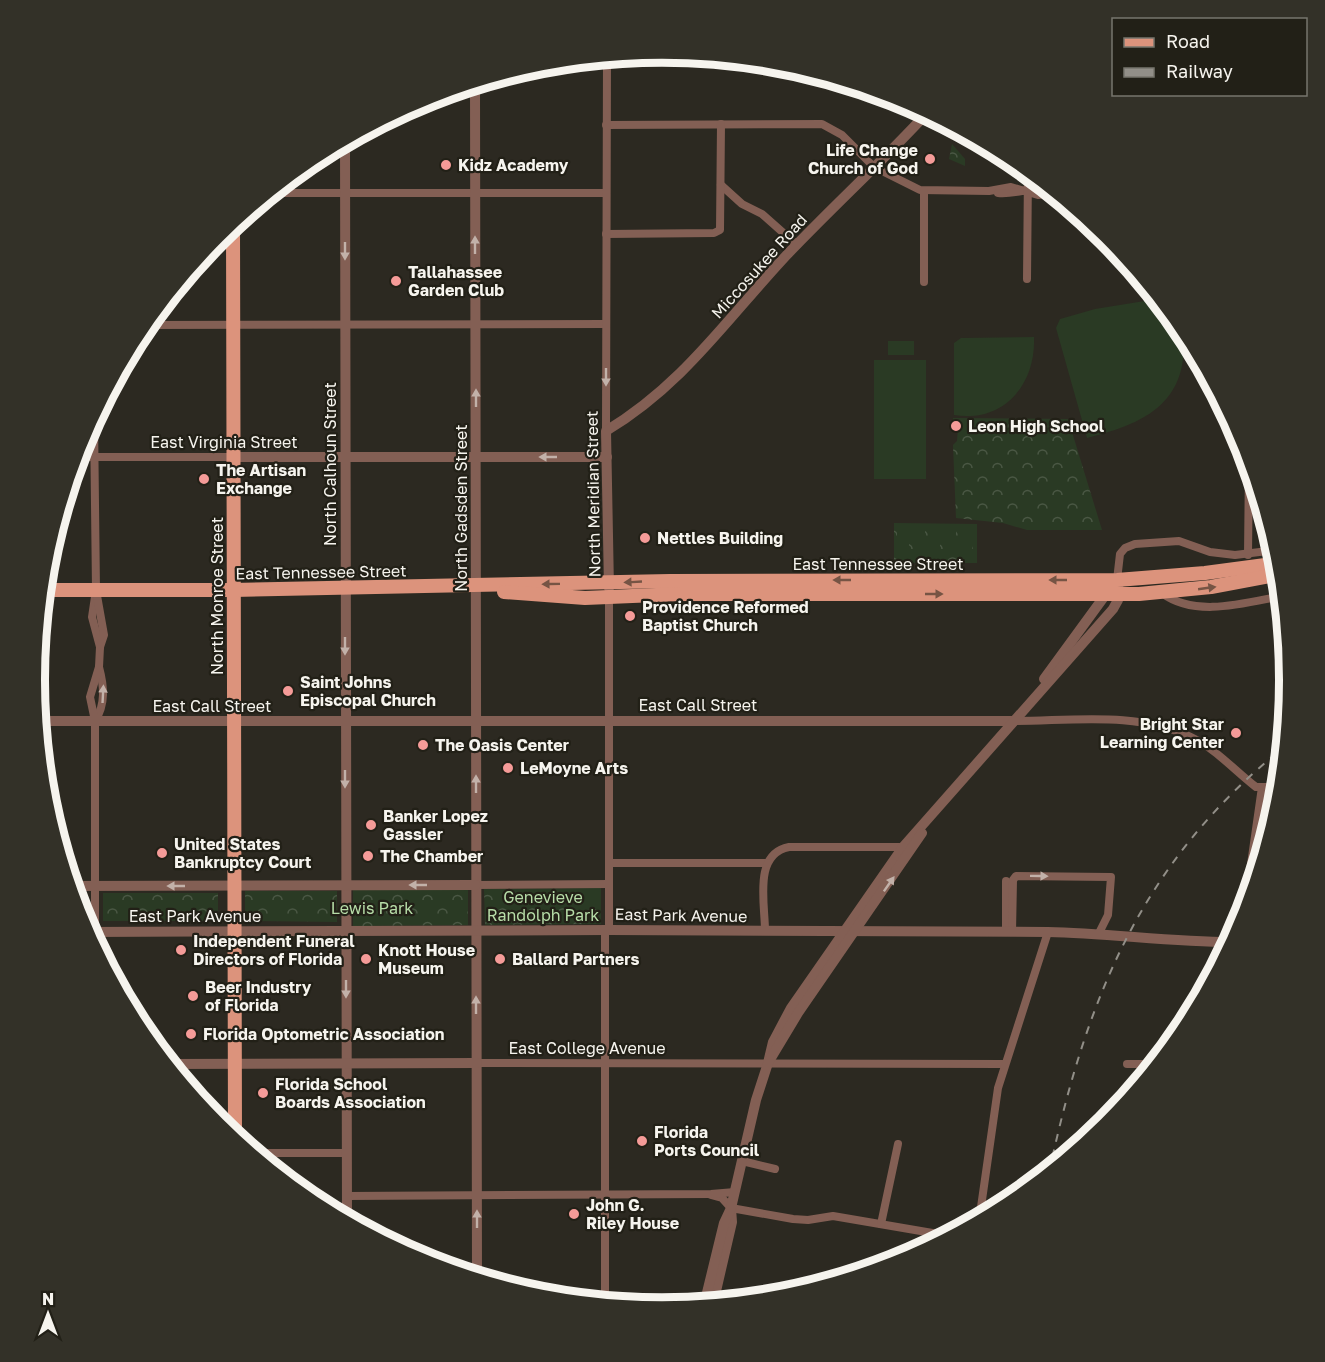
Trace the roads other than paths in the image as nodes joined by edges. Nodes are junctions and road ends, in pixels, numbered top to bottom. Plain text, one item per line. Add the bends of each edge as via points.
1 (607, 67) edge
2 (475, 93) edge
3 (920, 120) edge
4 (721, 124) junction
5 (606, 125) junction
6 (345, 152) edge
7 (874, 167) junction
8 (1028, 184) edge
9 (722, 185) junction
10 (1035, 189) edge
11 (924, 191) junction
12 (1028, 192) junction
13 (285, 193) edge
14 (345, 193) junction
15 (475, 193) junction
16 (606, 193) junction
17 (1042, 194) edge
18 (606, 234) junction
19 (233, 237) edge
20 (796, 245) junction
21 (1027, 279) dead end
22 (924, 282) dead end
23 (345, 324) junction
24 (476, 324) junction
25 (606, 324) junction
26 (158, 325) edge
27 (234, 325) junction
28 (606, 431) junction
29 (94, 441) edge
30 (88, 457) edge
31 (94, 457) junction
32 (234, 457) junction
33 (345, 457) junction
34 (476, 457) junction
35 (607, 457) junction
36 (1249, 488) edge
37 (1266, 552) edge
38 (1248, 555) junction
39 (1269, 564) edge
40 (1271, 576) edge
41 (476, 585) junction
42 (875, 587) junction
43 (345, 588) junction
44 (1114, 589) junction
45 (52, 590) edge
46 (96, 590) junction
47 (233, 590) junction
48 (609, 590) junction
49 (1162, 593) junction
50 (1072, 594) junction
51 (1274, 597) edge
52 (1087, 620) junction
53 (234, 720) junction
54 (345, 720) junction
55 (476, 720) junction
56 (609, 720) junction
57 (46, 721) edge
58 (95, 721) junction
59 (1014, 721) junction
60 (1262, 787) junction
61 (1271, 787) edge
62 (931, 817) junction
63 (903, 847) junction
64 (609, 862) junction
65 (766, 863) junction
66 (1250, 868) edge
67 (1006, 881) dead end
68 (609, 884) junction
69 (345, 885) junction
70 (476, 885) junction
71 (81, 886) edge
72 (95, 886) junction
73 (235, 886) junction
74 (92, 918) edge
75 (345, 930) junction
76 (607, 930) junction
77 (235, 931) junction
78 (765, 931) junction
79 (99, 932) edge
80 (476, 932) junction
81 (842, 932) junction
82 (855, 932) junction
83 (1009, 932) junction
84 (1048, 932) junction
85 (1102, 933) junction
86 (1222, 942) edge
87 (768, 1062) junction
88 (477, 1063) junction
89 (604, 1063) junction
90 (179, 1064) edge
91 (236, 1064) junction
92 (346, 1064) junction
93 (1005, 1064) junction
94 (1127, 1064) dead end
95 (1146, 1064) edge
96 (235, 1127) edge
97 (898, 1144) dead end
98 (265, 1153) edge
99 (347, 1153) junction
100 (742, 1161) junction
101 (775, 1169) dead end
102 (735, 1192) junction
103 (711, 1194) junction
104 (605, 1195) junction
105 (347, 1196) junction
106 (477, 1196) junction
107 (731, 1208) junction
108 (980, 1210) edge
109 (347, 1212) edge
110 (881, 1224) junction
111 (938, 1234) edge
112 (477, 1270) edge
113 (605, 1295) edge
114 (713, 1296) edge

1 - 5 street, North Meridian Street
2 - 15 street, North Gadsden Street
3 - 7 street, Miccosukee Road
4 - 5 street
4 - 7 street via 825,124
4 - 9 street
5 - 16 street, North Meridian Street
6 - 14 street, North Calhoun Street
7 - 11 street
7 - 20 street, Miccosukee Road
8 - 12 street
9 - 18 street via 720,231
9 - 20 street
10 - 12 street
11 - 12 street
11 - 22 street
12 - 17 street
12 - 21 street
13 - 14 street
14 - 15 street
14 -> 23 street, North Calhoun Street
15 - 16 street
24 -> 15 street, North Gadsden Street
16 - 18 street, North Meridian Street
18 - 25 street, North Meridian Street
19 - 27 main road, North Monroe Street
20 - 28 street, Miccosukee Road via 696,359 657,397
23 - 24 street
23 - 27 street
23 - 33 street, North Calhoun Street
24 - 25 street
34 -> 24 street, North Gadsden Street
25 -> 28 street, North Meridian Street
26 - 27 street
27 - 32 main road, North Monroe Street
28 - 35 street, North Meridian Street
29 - 31 street
30 - 31 street, East Virginia Street
31 - 32 street, East Virginia Street
31 - 46 street
32 - 33 street, East Virginia Street
32 - 47 main road, North Monroe Street
33 - 34 street, East Virginia Street
33 - 43 street, North Calhoun Street
35 -> 34 street, East Virginia Street
34 - 41 street, North Gadsden Street
35 - 48 street, North Meridian Street
36 - 38 street
37 - 38 street
38 - 44 street via 1214,553 1179,541 1133,544 1119,555
39 - 44 main road, East Tennessee Street
49 -> 40 main road, East Tennessee Street
41 - 43 main road, East Tennessee Street
41 - 48 main road, East Tennessee Street via 530,595
41 - 55 street, North Gadsden Street
44 -> 42 main road, East Tennessee Street
42 - 48 main road, East Tennessee Street
42 -> 50 main road, East Tennessee Street
43 - 47 main road, East Tennessee Street
43 -> 54 street, North Calhoun Street
44 - 49 main road, East Tennessee Street
44 - 50 main road, East Tennessee Street
44 - 52 street
44 - 59 street via 1113,609
45 - 46 main road, East Tennessee Street
46 - 47 main road, East Tennessee Street
46 - 58 street via 104,635 99,647 102,710
47 - 53 main road, North Monroe Street
48 - 56 street, North Meridian Street
49 - 51 street, East Tennessee Street via 1180,602 1204,606
50 - 52 street via 1087,605
52 - 59 street
53 - 54 street, East Call Street
53 - 58 street, East Call Street
53 - 73 main road, North Monroe Street
54 - 55 street, East Call Street
54 -> 69 street, North Calhoun Street
55 - 56 street, East Call Street
70 -> 55 street, North Gadsden Street
56 - 59 street, East Call Street
56 - 64 street, North Meridian Street
57 - 58 street, East Call Street
58 - 72 street
59 - 60 street, East Call Street via 1116,720 1161,726 1191,737 1256,787
59 - 62 street
60 - 61 street
60 - 66 street
62 - 63 street
82 -> 62 street
63 - 65 street via 789,848 775,851
63 - 81 street
64 - 65 street
64 - 68 street, North Meridian Street
65 - 78 street
67 - 83 street
68 - 70 street, East Park Avenue
68 - 76 street, North Meridian Street
70 -> 69 street, East Park Avenue
69 - 73 street, East Park Avenue
69 - 75 street, North Calhoun Street
70 - 80 street, North Gadsden Street
71 - 72 street, East Park Avenue
73 -> 72 street, East Park Avenue
72 - 74 street
73 - 77 main road, North Monroe Street
75 - 77 street, East Park Avenue
75 - 80 street, East Park Avenue
75 -> 92 street, North Calhoun Street
76 - 78 street, East Park Avenue
76 - 80 street, East Park Avenue
76 - 89 street, North Meridian Street
77 - 79 street, East Park Avenue
77 - 91 main road, North Monroe Street
78 - 81 street, East Park Avenue
88 -> 80 street, North Gadsden Street
81 - 82 street, East Park Avenue
81 - 87 street via 782,1022
82 - 83 street, East Park Avenue
82 - 87 street
83 - 84 street, East Park Avenue
83 -> 85 street via 1016,876 1111,877 1108,915
84 - 85 street, East Park Avenue
84 - 93 street
85 - 86 street, East Park Avenue
87 - 89 street, East College Avenue
87 - 93 street, East College Avenue
87 - 100 street
88 - 89 street, East College Avenue
88 - 92 street, East College Avenue
88 - 106 street, North Gadsden Street
89 - 104 street, North Meridian Street
90 - 91 street, East College Avenue
91 - 92 street, East College Avenue
91 - 96 main road, North Monroe Street
92 - 99 street, North Calhoun Street
93 - 108 street via 990,1133
94 - 95 street
97 - 110 street
98 - 99 street
99 - 105 street, North Calhoun Street
100 - 101 street
100 - 102 street
102 - 103 street
102 - 107 street
103 - 104 street
103 - 107 street via 724,1199
104 - 106 street
104 - 113 street, North Meridian Street
105 - 106 street
105 - 109 street, North Calhoun Street
112 -> 106 street, North Gadsden Street
107 - 110 street via 793,1219 833,1216
107 - 114 street via 732,1222
110 - 111 street

